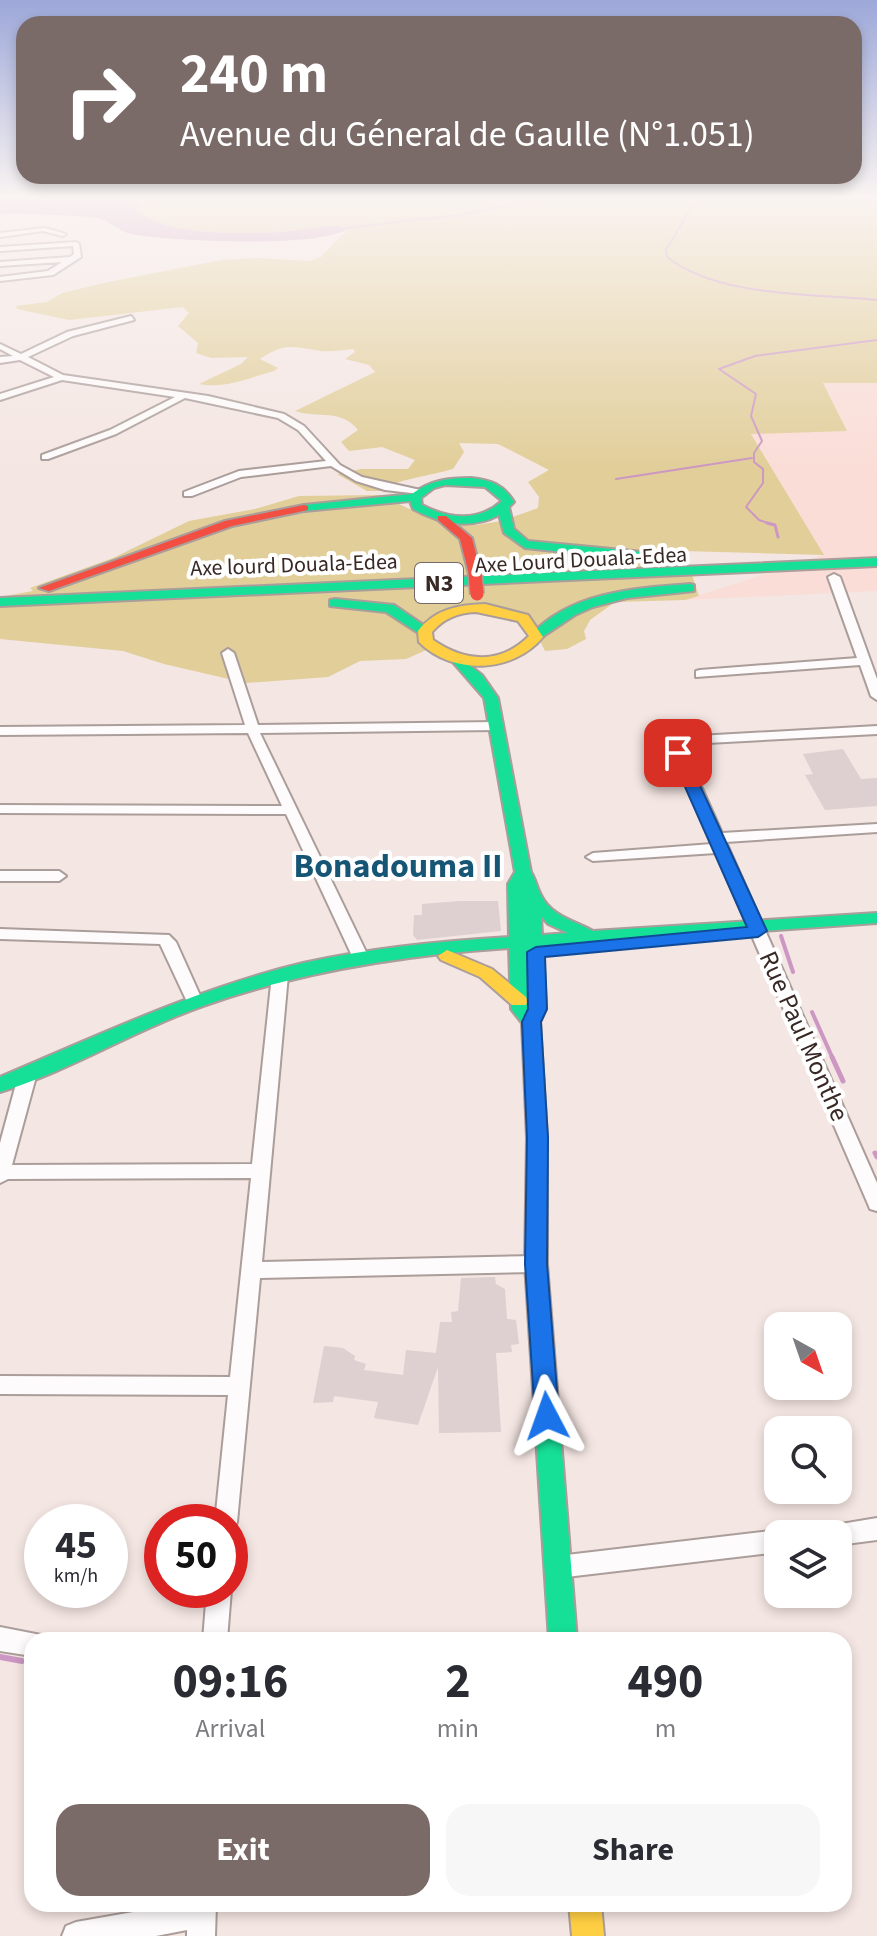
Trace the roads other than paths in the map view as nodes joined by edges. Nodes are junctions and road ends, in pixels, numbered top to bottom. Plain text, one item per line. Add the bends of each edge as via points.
1 (131, 318) dead end
2 (0, 346) edge
3 (21, 357) junction
4 (0, 360) edge
5 (61, 377) junction
6 (185, 395) junction
7 (0, 397) edge
8 (45, 457) dead end
9 (334, 463) junction
10 (188, 494) dead end
11 (418, 494) junction
12 (504, 509) junction
13 (442, 518) junction
14 (482, 518) junction
15 (466, 538) junction
16 (874, 567) edge
17 (834, 577) junction
18 (477, 594) junction
19 (0, 600) edge
20 (79, 607) junction
21 (0, 609) edge
22 (459, 610) junction
23 (501, 610) junction
24 (425, 631) junction
25 (536, 637) junction
26 (859, 642) junction
27 (877, 644) edge
28 (228, 653) dead end
29 (514, 656) junction
30 (458, 660) junction
31 (863, 661) junction
32 (700, 674) dead end
33 (877, 696) edge
34 (491, 698) junction
35 (496, 726) junction
36 (877, 730) edge
37 (0, 731) edge
38 (253, 731) junction
39 (0, 809) edge
40 (289, 810) junction
41 (877, 828) edge
42 (721, 843) junction
43 (593, 857) dead end
44 (523, 872) junction
45 (0, 876) edge
46 (59, 876) dead end
47 (532, 896) junction
48 (877, 918) edge
49 (757, 928) junction
50 (0, 934) edge
51 (591, 936) junction
52 (526, 947) junction
53 (418, 952) junction
54 (447, 956) junction
55 (361, 958) junction
56 (280, 975) junction
57 (519, 1001) junction
58 (195, 1002) junction
59 (531, 1022) junction
60 (28, 1073) junction
61 (0, 1085) edge
62 (260, 1171) junction
63 (1, 1174) edge
64 (877, 1204) edge
65 (536, 1264) junction
66 (251, 1270) junction
67 (0, 1385) edge
68 (239, 1386) junction
69 (228, 1504) edge
70 (877, 1529) edge
71 (852, 1532) edge
72 (764, 1543) edge
73 (558, 1567) junction
74 (218, 1608) edge
75 (216, 1632) edge
76 (562, 1632) edge
77 (0, 1639) edge
78 (24, 1643) edge
79 (586, 1912) edge
80 (202, 1918) edge
81 (76, 1936) edge
82 (588, 1936) edge

1 - 3 street via 70,334
2 - 3 street
3 - 4 street
3 - 5 street
5 - 6 street
5 - 7 street
6 - 8 street via 113,432
6 - 9 street via 281,416 301,428
9 - 10 street via 239,474
9 - 11 street via 370,483
11 - 12 main road via 430,486 460,481 490,485 507,496
11 - 13 main road via 417,507
11 - 19 main road via 257,516 84,577
12 - 14 main road
12 - 16 main road via 510,535 546,548
13 - 14 main road
13 - 15 main road
14 - 15 main road
15 - 18 main road, bridge
16 - 17 main road
16 - 19 main road, Axe lourd Douala-Edea / N3
16 - 20 main road, Axe Lourd Douala-Edea / N3
17 - 25 main road via 605,597 565,611
17 - 26 street
18 - 22 main road
18 - 23 main road
20 - 21 main road, Axe Lourd Douala-Edea / N3
20 - 24 main road via 364,604 389,608
22 - 23 main road
22 - 24 main road via 430,622
23 - 25 main road via 524,618
24 - 30 main road via 431,648
25 - 29 main road
26 - 27 street
26 - 31 street
28 - 38 street
29 - 30 main road
29 - 34 main road
30 - 34 main road
31 - 32 street
31 - 33 street
34 - 35 main road
35 - 38 street
35 - 44 main road
36 - 42 street, Rue Paul Monthe via 685,740 678,753
37 - 38 street
38 - 40 street
39 - 40 street
40 - 55 street
41 - 42 street
42 - 43 street
42 - 49 street, Rue Paul Monthe
44 - 47 main road
44 - 52 main road via 516,884
45 - 46 street
47 - 51 main road via 554,920
47 - 52 main road
48 - 49 main road
49 - 51 main road
49 - 52 main road
49 - 64 street, Rue Paul Monthe
50 - 58 street via 163,939
51 - 52 main road
52 - 53 main road
52 - 54 main road
52 - 57 main road
52 - 59 main road via 537,1009
53 - 54 main road
53 - 55 main road
54 - 57 main road via 501,980
55 - 56 main road
56 - 58 main road
56 - 62 street
57 - 59 main road
58 - 60 main road
59 - 65 main road
60 - 61 main road
60 - 63 street
62 - 63 street
62 - 66 street
65 - 66 street
65 - 73 main road
66 - 68 street
67 - 68 street
68 - 69 street
70 - 71 street
72 - 73 street
73 - 76 main road
74 - 75 street
77 - 78 street
79 - 82 main road
80 - 81 street

